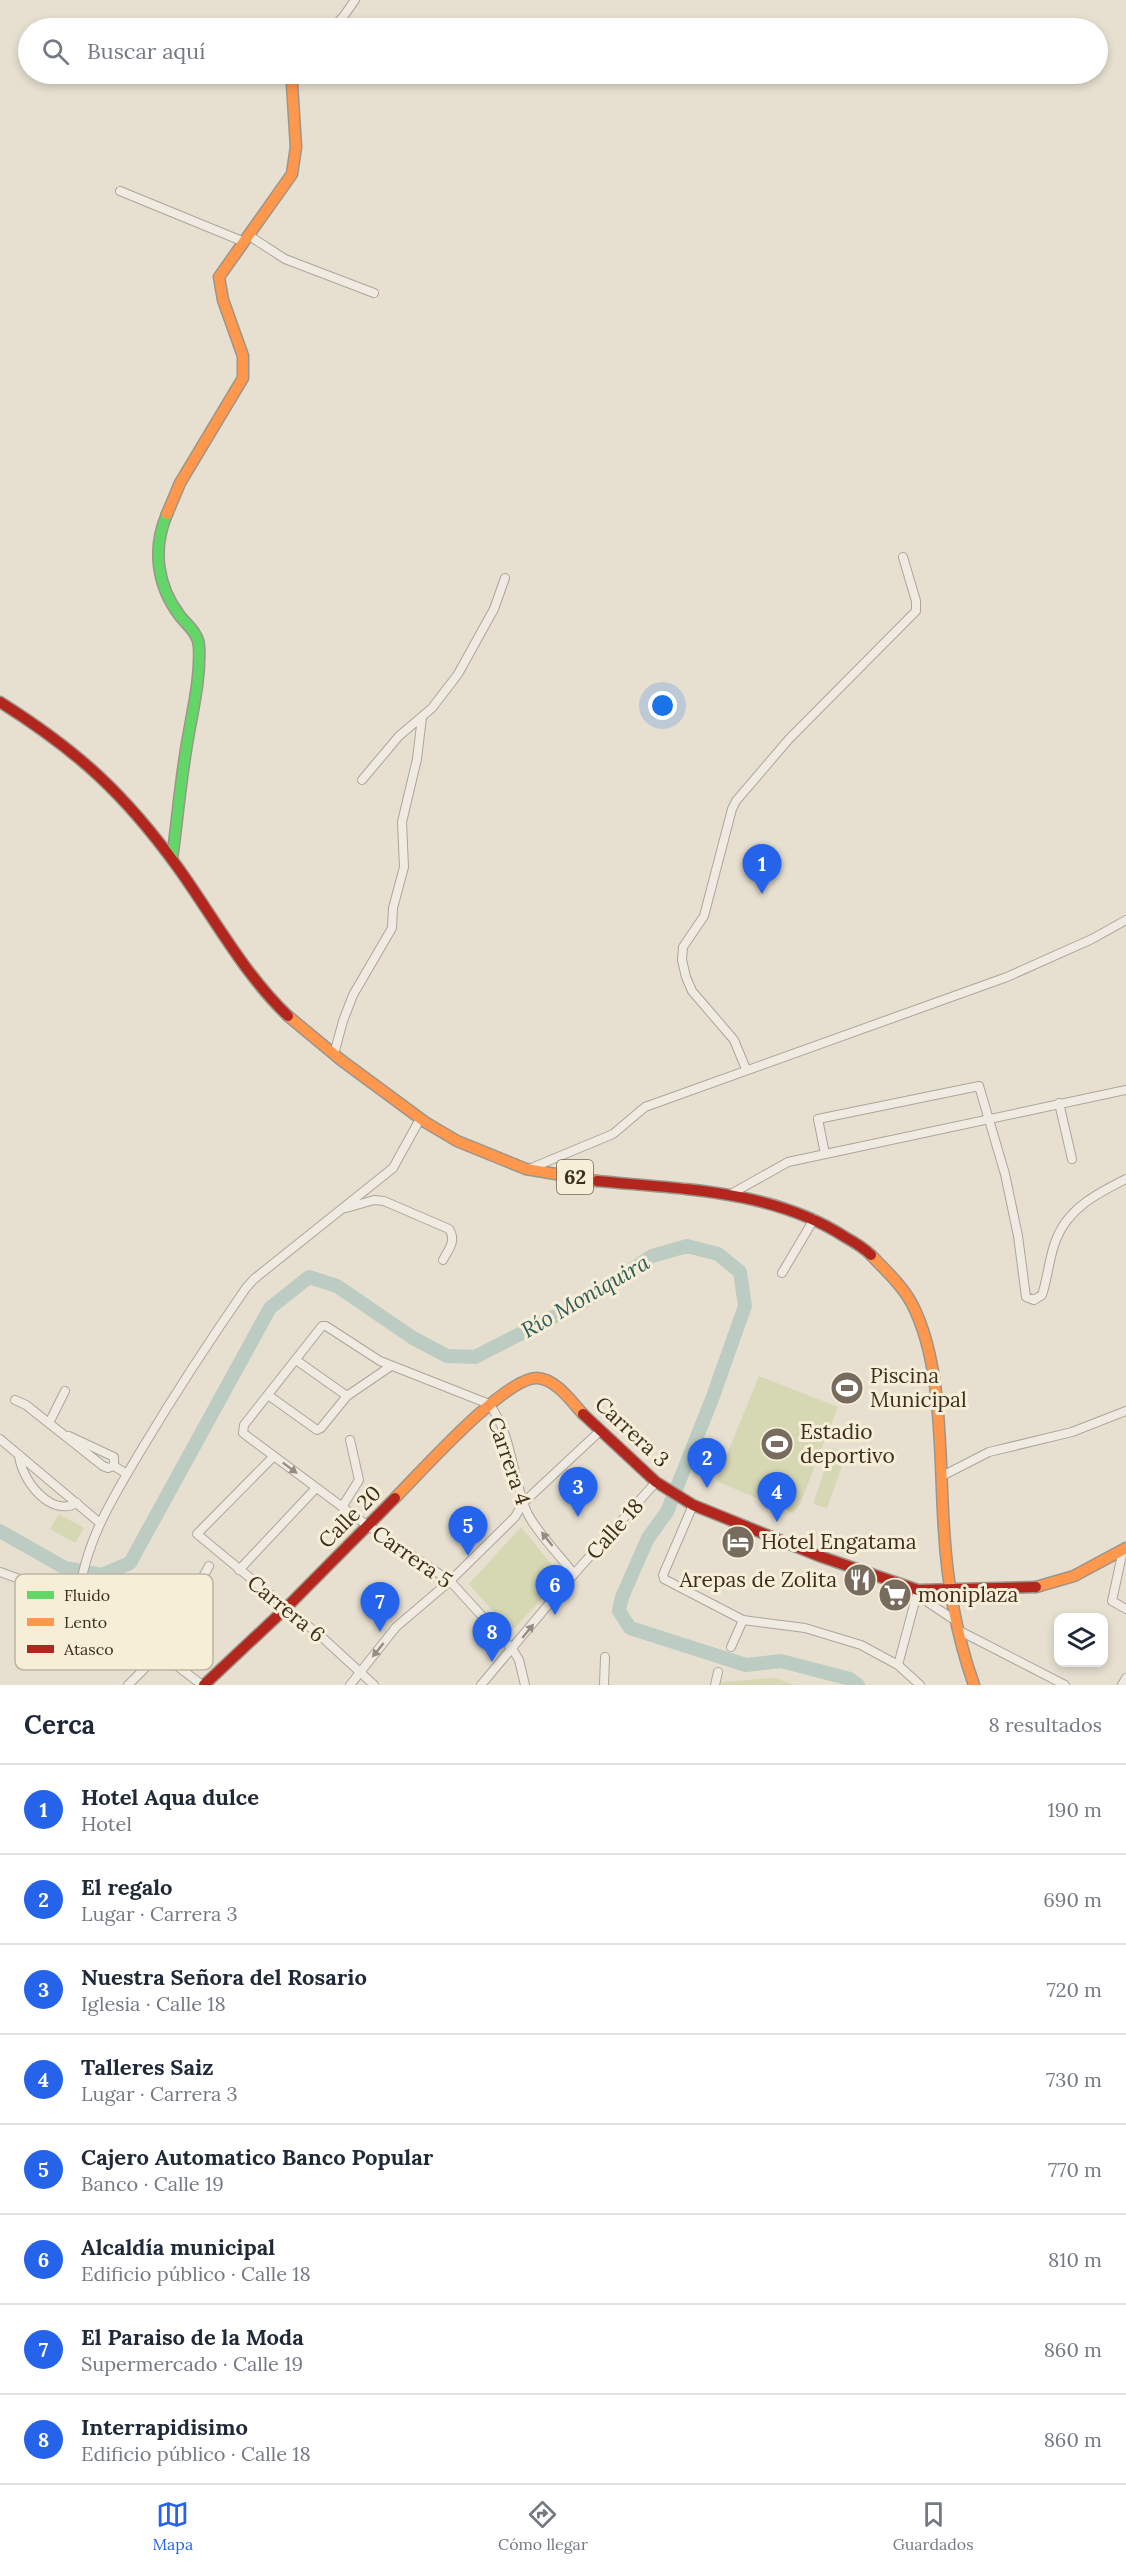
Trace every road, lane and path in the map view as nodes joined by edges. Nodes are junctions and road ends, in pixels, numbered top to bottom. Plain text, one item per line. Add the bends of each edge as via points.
1 (355, 0) edge
2 (340, 18) edge
3 (292, 84) edge
4 (120, 191) dead end
5 (245, 238) junction
6 (374, 293) dead end
7 (903, 557) dead end
8 (505, 578) dead end
9 (0, 702) edge
10 (422, 717) junction
11 (362, 780) dead end
12 (172, 859) junction
13 (1126, 920) edge
14 (334, 1054) junction
15 (746, 1069) junction
16 (1126, 1090) edge
17 (1059, 1103) junction
18 (420, 1119) junction
19 (988, 1120) junction
20 (825, 1154) junction
21 (1072, 1159) dead end
22 (528, 1170) junction
23 (1126, 1179) edge
24 (728, 1196) junction
25 (340, 1210) junction
26 (814, 1219) junction
27 (443, 1260) dead end
28 (782, 1273) dead end
29 (296, 1360) junction
30 (391, 1366) junction
31 (525, 1379) joint
32 (65, 1391) dead end
33 (268, 1395) junction
34 (347, 1396) junction
35 (15, 1400) dead end
36 (489, 1404) junction
37 (1126, 1411) edge
38 (49, 1423) junction
39 (600, 1431) junction
40 (0, 1439) edge
41 (350, 1440) dead end
42 (19, 1455) junction
43 (274, 1456) junction
44 (127, 1474) junction
45 (942, 1476) junction
46 (660, 1485) junction
47 (316, 1488) junction
48 (77, 1503) junction
49 (523, 1503) junction
50 (693, 1504) junction
51 (342, 1507) junction
52 (100, 1523) junction
53 (368, 1526) junction
54 (1124, 1549) edge
55 (209, 1566) dead end
56 (239, 1570) junction
57 (0, 1572) edge
58 (82, 1574) edge
59 (204, 1574) edge
60 (574, 1574) junction
61 (15, 1577) edge
62 (450, 1581) junction
63 (949, 1588) junction
64 (918, 1590) junction
65 (1126, 1608) edge
66 (285, 1609) junction
67 (744, 1620) junction
68 (957, 1626) junction
69 (731, 1647) dead end
70 (513, 1650) junction
71 (605, 1657) dead end
72 (898, 1665) junction
73 (143, 1670) edge
74 (182, 1670) edge
75 (360, 1671) junction
76 (718, 1672) dead end
77 (1126, 1678) edge
78 (128, 1685) edge
79 (203, 1685) edge
80 (350, 1685) edge
81 (374, 1685) edge
82 (482, 1685) edge
83 (525, 1685) edge
84 (604, 1685) edge
85 (715, 1685) edge
86 (920, 1685) edge
87 (974, 1685) edge
88 (1065, 1685) edge
89 (1122, 1685) edge

1 - 2 street
3 - 5 street via 294,167 289,180
4 - 5 street
5 - 6 street via 285,259
5 - 12 street via 221,272 219,284 243,356 243,378 180,483 161,526 158,546 162,588 197,636 199,646
7 - 15 street via 916,611 796,731 736,801 704,916 683,947 688,983 734,1040
8 - 10 street via 494,609 467,659
9 - 12 street, 62 via 35,724 108,782
10 - 11 street via 399,736
10 - 14 street via 402,822 404,867 392,928 353,995
12 - 14 street, 62 via 273,1000
13 - 15 street via 1007,977
14 - 18 street, 62
15 - 22 street via 645,1107 613,1134
16 - 17 street
17 - 19 street
17 - 21 street
18 - 22 street, 62 via 470,1148
18 - 25 street via 393,1168
19 - 20 street
19 - 20 street via 979,1086 818,1119
19 - 23 street via 1005,1174 1026,1297 1030,1299 1037,1300 1042,1295 1055,1241 1076,1210 1090,1197
20 - 24 street via 788,1162
22 - 24 street, 62
24 - 26 street, 62 via 775,1205
25 - 27 street via 384,1201 449,1229 453,1241
25 - 44 street via 246,1288 187,1373
26 - 28 street
26 - 45 street, 62 via 853,1239 876,1259 905,1291 914,1309 933,1369
29 - 30 street via 324,1325
29 - 33 street
29 - 34 street
30 - 34 street
30 - 36 street
31 - 36 street, Calle 20
31 - 39 street, Carrera 3 via 554,1383
32 - 38 street
33 - 34 street via 317,1430
33 - 43 street, Carrera 5 via 244,1425 243,1433
35 - 38 street
36 - 49 street, Carrera 4 via 504,1431
36 - 53 street, Calle 20
37 - 45 street via 1072,1432 989,1452
38 - 44 street via 103,1466 114,1466
39 - 46 street, Carrera 3
39 - 49 street
40 - 42 street
41 - 51 street via 359,1480
42 - 48 street
42 - 48 street via 26,1476 45,1499 61,1508
43 -> 47 street, Carrera 5
43 - 56 street, Carrera 6 via 197,1534
44 - 52 street
45 - 63 street, 62
46 - 50 street, Carrera 3
46 - 60 street, Calle 18
47 - 51 street, Carrera 5
47 - 56 street
48 - 52 street
60 -> 49 street, Carrera 4 via 528,1516
49 - 62 street via 515,1517
50 - 64 street, Carrera 3 via 819,1556
50 - 67 street via 663,1577
51 - 53 street, Carrera 5
52 - 58 street
53 - 62 street, Carrera 5
53 - 66 street, Calle 20
54 - 63 street via 1056,1582 1029,1587
54 - 65 street via 1112,1601
55 - 59 street
56 - 66 street, Carrera 6
57 - 61 street
70 -> 60 street, Calle 18
62 - 70 street, Carrera 5
62 -> 75 street via 396,1628
63 - 64 street
63 - 68 street, 62
64 - 68 street
64 - 72 street
66 - 75 street, Carrera 6
66 - 79 street, Calle 20
67 - 69 street
67 - 72 street via 805,1629 861,1645
68 - 87 street, 62
68 - 88 street
70 - 82 street, Calle 18
70 - 83 street
71 - 84 street
72 - 86 street
73 - 78 street
74 - 79 street
75 - 80 street
75 - 81 street, Carrera 6
76 - 85 street
77 - 89 street

